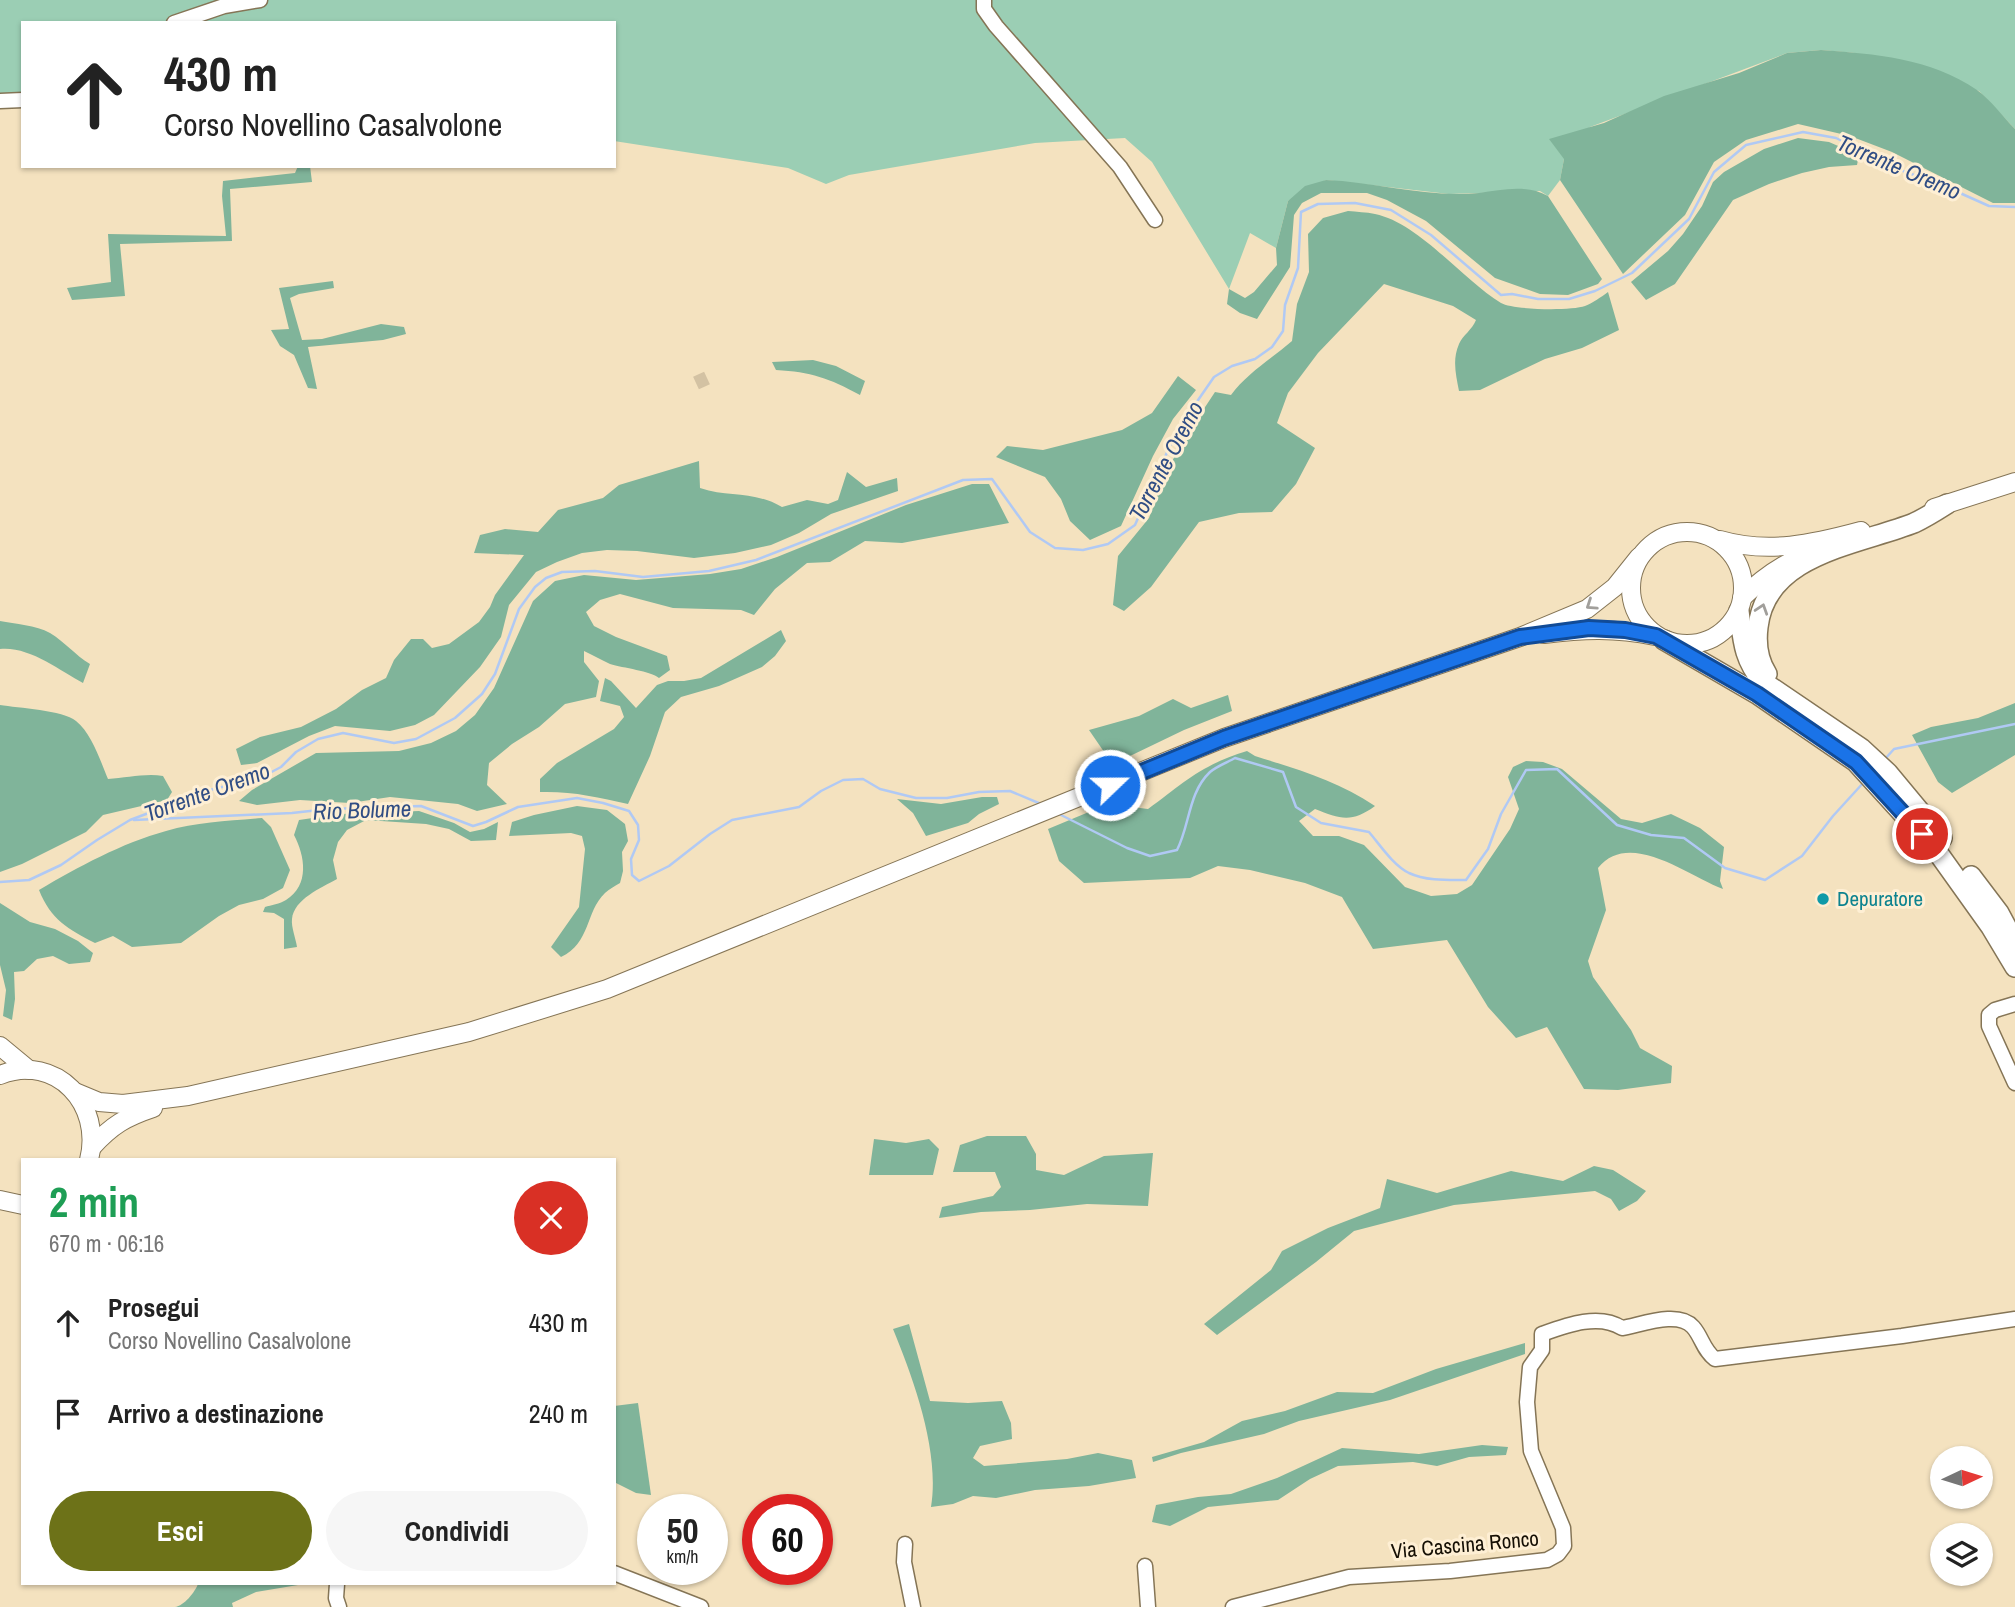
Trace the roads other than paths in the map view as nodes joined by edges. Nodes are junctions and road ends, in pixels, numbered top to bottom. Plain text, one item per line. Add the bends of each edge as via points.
1 (260, 0) edge
2 (984, 0) edge
3 (180, 21) edge
4 (21, 100) edge
5 (0, 101) edge
6 (1155, 220) dead end
7 (2015, 482) edge
8 (1947, 504) junction
9 (1877, 527) junction
10 (1713, 538) junction
11 (1639, 557) junction
12 (1740, 604) junction
13 (1520, 637) junction
14 (1660, 638) junction
15 (1782, 695) junction
16 (1859, 755) junction
17 (1884, 780) junction
18 (2015, 942) edge
19 (2015, 967) edge
20 (2015, 1004) edge
21 (0, 1046) edge
22 (29, 1070) junction
23 (0, 1075) edge
24 (2015, 1083) edge
25 (75, 1092) junction
26 (188, 1096) junction
27 (91, 1154) edge
28 (1, 1202) edge
29 (21, 1205) edge
30 (2015, 1319) edge
31 (905, 1544) dead end
32 (1145, 1566) dead end
33 (616, 1574) edge
34 (337, 1585) edge
35 (339, 1607) edge
36 (701, 1607) edge
37 (913, 1607) edge
38 (1148, 1607) edge
39 (1233, 1607) edge

1 - 3 street
2 - 6 street via 984,9 996,26 1120,167
4 - 5 street
7 - 8 main road
8 - 9 main road
15 -> 8 highway via 1764,669 1757,644 1759,617 1770,590 1789,571 1813,558 1916,522
9 - 10 main road via 1781,548 1743,547
9 - 12 main road via 1786,562 1757,582
10 - 11 main road via 1672,533
10 - 12 main road via 1725,546 1740,570
11 -> 13 main road via 1615,587 1587,609
11 - 14 main road via 1631,578 1631,600 1644,626
12 - 14 main road via 1731,624 1707,641 1693,645
12 - 15 highway via 1744,653 1762,681
13 - 14 main road via 1589,628
13 - 26 main road via 1276,719 607,989 468,1032
14 - 16 highway
15 - 16 highway
16 - 17 highway
17 - 18 highway via 1925,817 1999,913
17 - 19 highway
20 - 24 street via 1989,1015 1989,1026
21 - 22 main road
22 - 23 main road
22 - 25 main road via 54,1077
25 - 26 main road via 99,1102 123,1104
25 - 27 main road via 92,1127
26 - 27 main road via 129,1116 108,1129
28 - 29 main road
30 - 39 street, Via Cascina Ronco via 1716,1359 1707,1353 1692,1326 1677,1318 1622,1328 1609,1320 1542,1334 1542,1350 1530,1367 1527,1402 1531,1451 1563,1528 1564,1546 1558,1554 1547,1560 1474,1569 1349,1577
31 - 37 street
32 - 38 street
33 - 36 street
34 - 35 street

